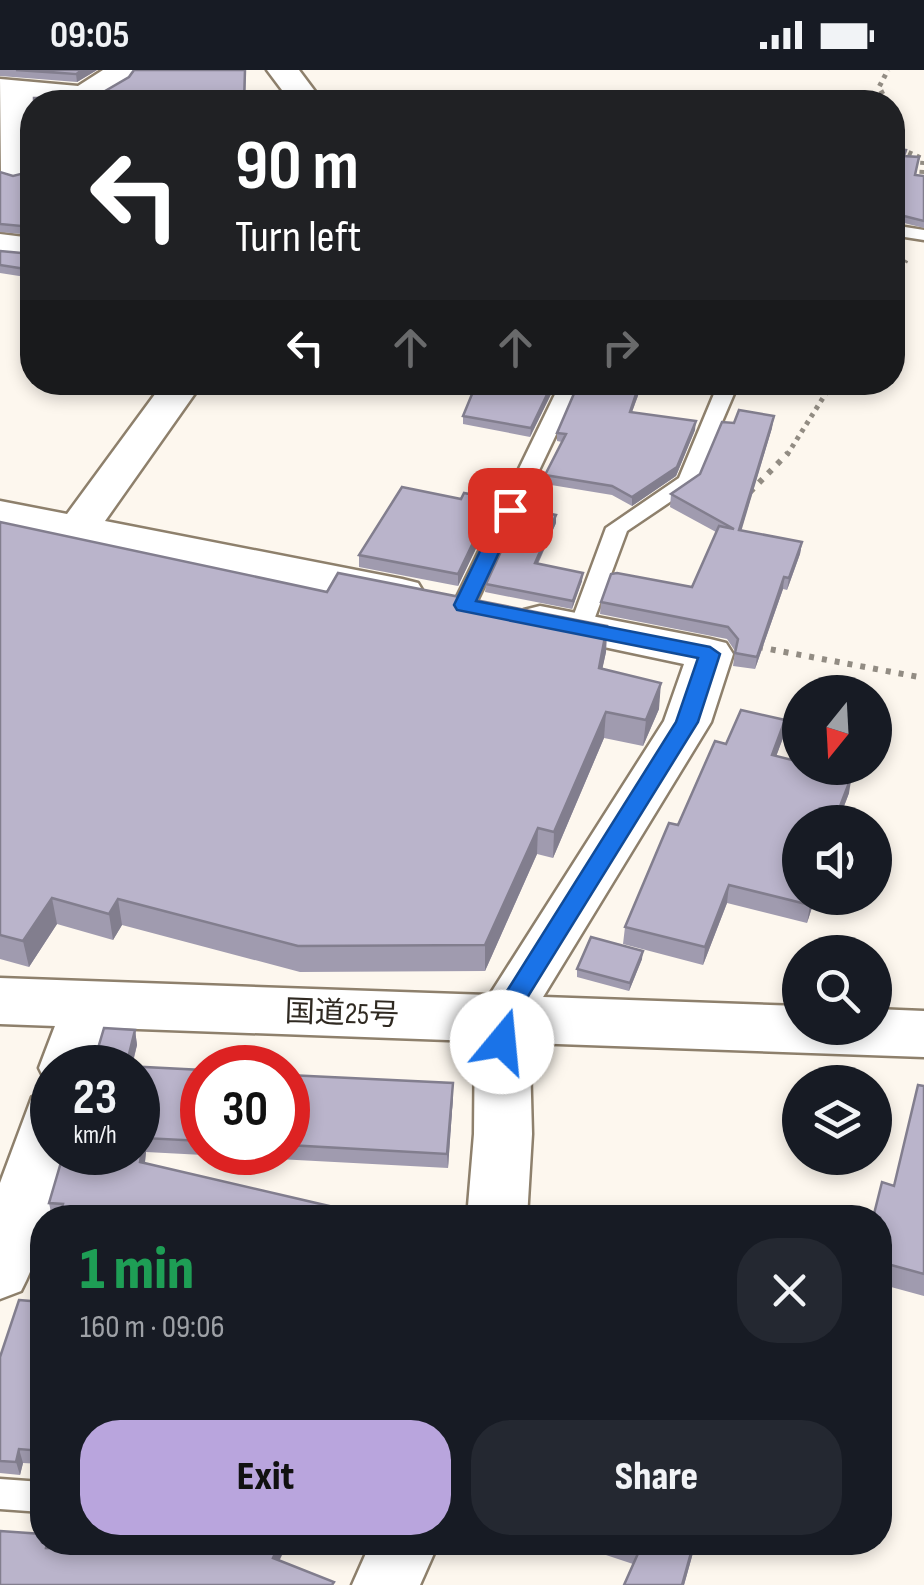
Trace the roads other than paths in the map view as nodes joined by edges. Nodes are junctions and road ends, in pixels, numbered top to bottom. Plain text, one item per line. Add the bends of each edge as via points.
1 (121, 70) edge
2 (8, 89) edge
3 (101, 90) edge
4 (13, 170) dead end
5 (175, 395) edge
6 (565, 395) edge
7 (724, 395) edge
8 (0, 514) edge
9 (77, 530) junction
10 (464, 605) junction
11 (580, 628) junction
12 (0, 1002) edge
13 (88, 1004) junction
14 (502, 1018) junction
15 (924, 1034) edge
16 (75, 1045) edge
17 (38, 1175) edge
18 (30, 1205) edge
19 (498, 1205) edge
20 (30, 1207) edge
21 (16, 1267) edge
22 (0, 1494) edge
23 (30, 1495) edge
24 (400, 1555) edge
25 (386, 1585) edge

1 - 3 street
2 - 4 street
5 - 9 street
6 - 10 lane
7 - 11 lane via 688,481 617,528
8 - 9 street
9 - 10 street
10 - 11 street
11 - 14 street via 710,654 687,722
12 - 13 highway, 国道25号
13 - 14 highway, 国道25号
13 - 16 street
14 - 15 highway, 国道25号
14 - 19 street
17 - 18 street
20 - 21 street
22 - 23 lane
24 - 25 street

